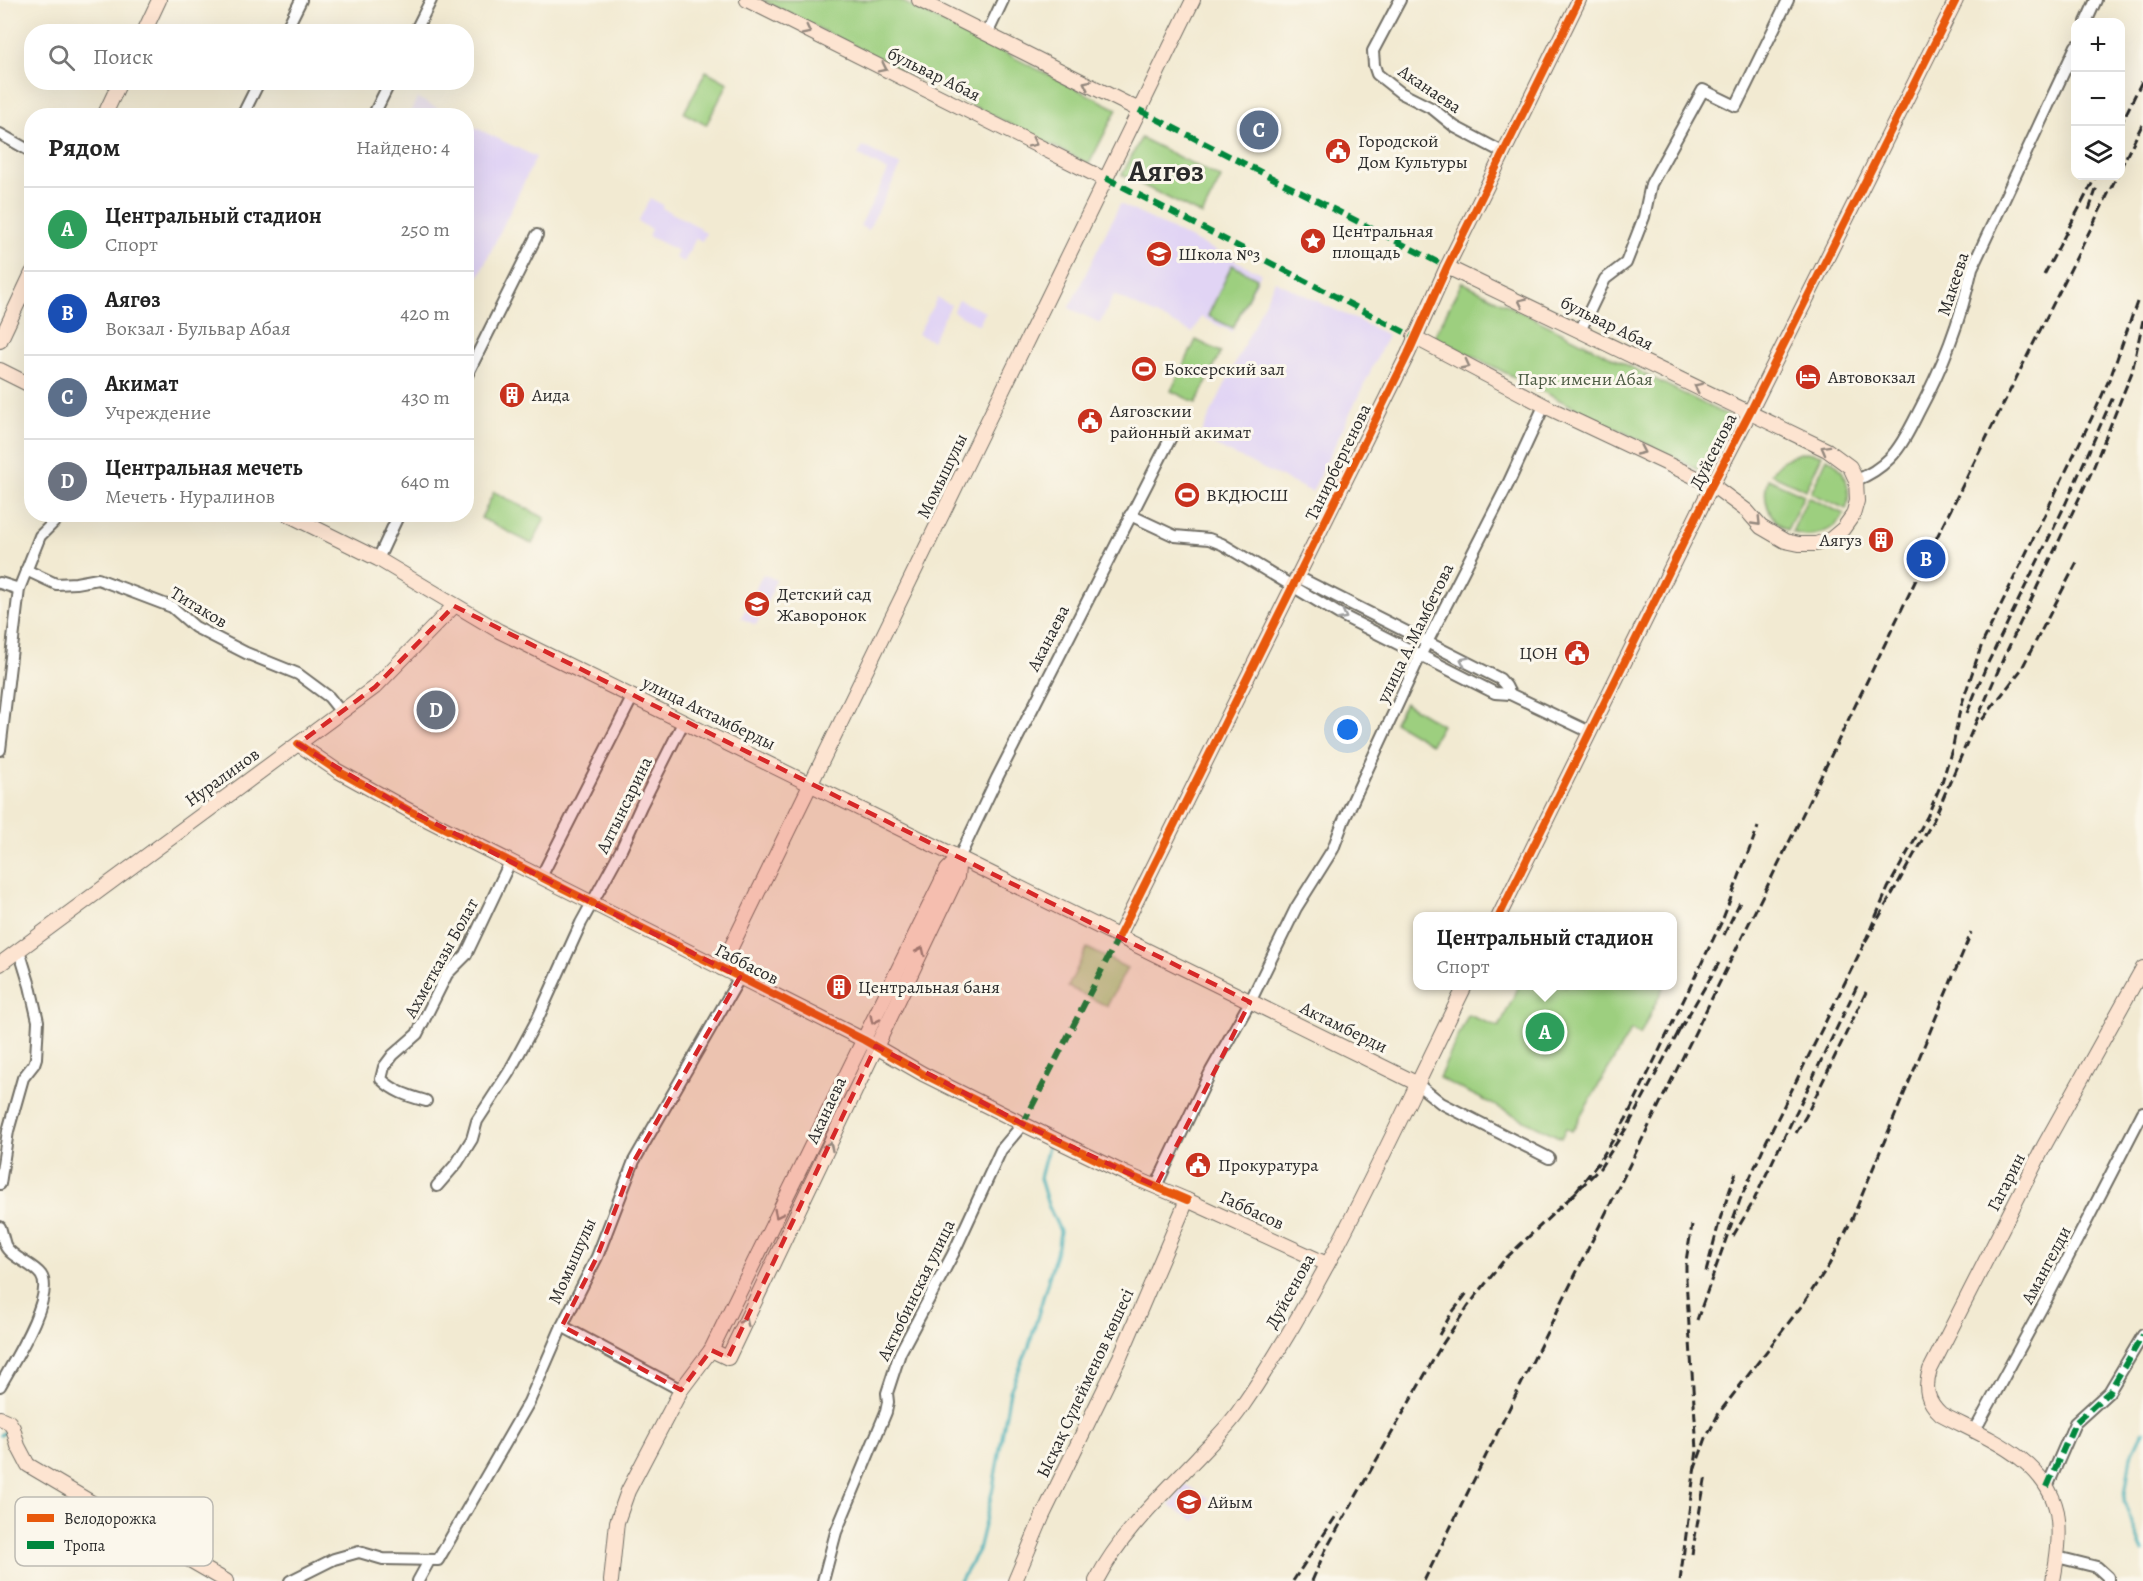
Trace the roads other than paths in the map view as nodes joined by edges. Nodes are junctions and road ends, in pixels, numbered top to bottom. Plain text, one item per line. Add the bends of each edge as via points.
1 (159, 0) edge
2 (301, 0) edge
3 (431, 0) edge
4 (747, 0) edge
5 (919, 0) edge
6 (1003, 0) edge
7 (1193, 0) edge
8 (1400, 0) edge
9 (1579, 0) edge
10 (1788, 0) edge
11 (1956, 0) edge
12 (2096, 0) edge
13 (2088, 18) edge
14 (148, 24) edge
15 (289, 24) edge
16 (419, 24) edge
17 (987, 34) junction
18 (2071, 57) edge
19 (116, 90) edge
20 (255, 90) edge
21 (386, 90) edge
22 (108, 108) edge
23 (246, 108) edge
24 (377, 108) edge
25 (1139, 110) junction
26 (0, 134) edge
27 (24, 148) edge
28 (1504, 153) junction
29 (1106, 180) junction
30 (537, 235) dead end
31 (1447, 267) junction
32 (24, 290) edge
33 (1580, 331) junction
34 (1414, 338) junction
35 (0, 341) edge
36 (474, 361) edge
37 (0, 370) edge
38 (24, 382) edge
39 (1544, 406) junction
40 (1750, 412) junction
41 (1171, 437) dead end
42 (1856, 480) junction
43 (1712, 485) junction
44 (1131, 515) junction
45 (54, 522) edge
46 (303, 522) edge
47 (395, 522) edge
48 (378, 559) junction
49 (26, 570) junction
50 (1295, 582) junction
51 (0, 583) edge
52 (19, 589) junction
53 (454, 606) junction
54 (1427, 643) junction
55 (1420, 656) junction
56 (1510, 694) junction
57 (633, 696) junction
58 (341, 712) junction
59 (684, 721) junction
60 (1590, 732) junction
61 (298, 744) junction
62 (0, 750) edge
63 (810, 783) junction
64 (959, 858) junction
65 (510, 862) junction
66 (541, 877) junction
67 (592, 904) junction
68 (1501, 912) edge
69 (1119, 936) junction
70 (19, 950) junction
71 (0, 964) edge
72 (721, 968) junction
73 (2143, 968) edge
74 (740, 977) junction
75 (1463, 990) edge
76 (1250, 1002) junction
77 (870, 1043) junction
78 (1416, 1083) junction
79 (426, 1101) dead end
80 (2143, 1112) edge
81 (1023, 1124) junction
82 (1549, 1158) dead end
83 (0, 1184) edge
84 (437, 1186) dead end
85 (1156, 1186) junction
86 (1187, 1200) junction
87 (0, 1227) edge
88 (1327, 1264) junction
89 (562, 1326) junction
90 (2143, 1335) edge
91 (0, 1386) edge
92 (681, 1390) junction
93 (0, 1418) edge
94 (1974, 1431) junction
95 (2047, 1487) junction
96 (82, 1497) edge
97 (2057, 1557) junction
98 (433, 1560) junction
99 (200, 1566) edge
100 (226, 1581) edge
101 (290, 1581) edge
102 (418, 1581) edge
103 (611, 1581) edge
104 (823, 1581) edge
105 (1014, 1581) edge
106 (1096, 1581) edge
107 (2053, 1581) edge
108 (2108, 1581) edge

1 - 14 street
2 - 15 street
3 - 16 street
4 -> 29 street, бульвар Абая
5 - 17 street
6 - 17 street
7 - 25 street, Момышулы
8 - 28 street, Аканаева via 1373,51 1377,74 1401,93 1433,109 1455,128
9 - 28 street, Танирбергенова
10 - 33 street via 1736,106 1703,90 1651,184 1644,217 1626,263 1605,279
11 - 40 street, Дуйсенова
12 - 13 street
25 -> 17 street
18 - 42 street, Макеева via 1972,268 1964,307 1939,374 1892,456 1871,474
19 - 22 street
20 - 23 street
21 - 24 street
25 - 29 street, Момышулы
26 - 27 street
28 - 31 street, Танирбергенова
29 - 63 street, Момышулы
30 - 36 street
33 -> 31 street, бульвар Абая
31 - 34 street, Танирбергенова
32 - 35 street
40 -> 33 street, бульвар Абая
34 -> 39 street
34 - 50 street, Танирбергенова
37 - 38 street
39 -> 43 street
39 - 54 street, улица А.Мамбетова
42 -> 40 street via 1850,467 1838,457
40 - 43 street, Дуйсенова
41 - 44 street, Аканаева
43 -> 42 street via 1747,511 1761,527 1785,541 1816,544 1831,539 1853,515
43 - 60 street, Дуйсенова
44 - 50 street via 1175,536 1222,544
44 - 64 street, Аканаева
45 - 49 street via 40,536
46 - 48 street, улица Актамберды
47 - 48 street
48 - 53 street, улица Актамберды
49 - 52 street
49 - 58 street, Титаков via 56,584 98,579 172,607 195,627 298,674 329,697
50 - 54 street
50 -> 55 street via 1339,614
50 - 69 street, Танирбергенова
51 - 52 street
52 - 62 street
53 - 57 street, улица Актамберды
53 - 58 street, Нуралинов via 375,687
54 - 55 street, улица А.Мамбетова
56 -> 54 street via 1500,679
55 - 56 street via 1495,693
55 - 76 street, улица А.Мамбетова via 1333,849 1296,908
56 - 60 street
57 - 59 street, улица Актамберды
57 - 66 street
58 - 61 street, Нуралинов
59 - 63 street, улица Актамберды
59 - 67 street, Алтынсарина
60 - 68 street, Дуйсенова
61 - 65 street, Габбасов via 380,795
61 - 70 street, Нуралинов
63 - 64 street, улица Актамберды
63 - 72 street, Момышулы
64 - 69 street, улица Актамберды
64 - 77 street, Аканаева via 957,876
65 - 66 street, Габбасов
65 - 79 street, Ахметказы Болат via 466,955 447,974 417,1034 384,1067 381,1079 389,1088
66 - 67 street, Габбасов
67 - 72 street, Габбасов
67 - 84 street, Алтынсарина via 509,1072 477,1121 472,1139 457,1163
69 - 76 street, Актамберди
70 - 71 street, Нуралинов
70 - 83 street via 38,1021 36,1058 23,1078 8,1131
72 - 74 street, Габбасов
73 - 94 street, Гагарин via 2044,1146 1930,1370 1928,1398 1941,1414
74 - 77 street, Габбасов
74 - 89 street, Момышулы via 634,1161 597,1257
75 - 78 street, Дуйсенова
76 - 78 street, Актамберди
76 - 85 street, улица А.Мамбетова via 1211,1071
77 - 81 street, Габбасов
77 - 92 street, Аканаева via 711,1350
78 - 82 street, Актамберди via 1441,1103
78 - 88 street, Дуйсенова
80 - 94 street, Амангелди
81 - 85 street, Габбасов
81 - 104 street, Актюбинская улица via 1001,1150 953,1254 900,1353 887,1393 886,1412 836,1532
85 - 86 street, Габбасов
86 - 88 street, Габбасов
86 - 105 street, Ысқақ Сүлейменов көшесі via 1120,1357
87 - 91 street via 6,1247 40,1274 44,1295
88 - 106 street, Дуйсенова via 1237,1414 1125,1535
89 - 92 street
89 - 98 street, Момышулы via 530,1402
90 - 95 street via 2109,1392 2075,1423
92 - 103 street, Аканаева via 628,1491 617,1522
93 - 96 street via 13,1428 28,1465
94 - 95 street via 2014,1453
95 - 97 street via 2056,1511
97 - 107 street
97 - 108 street via 2097,1567
98 - 101 street via 382,1559 359,1552 334,1559
98 - 102 street, Момышулы
99 - 100 street

